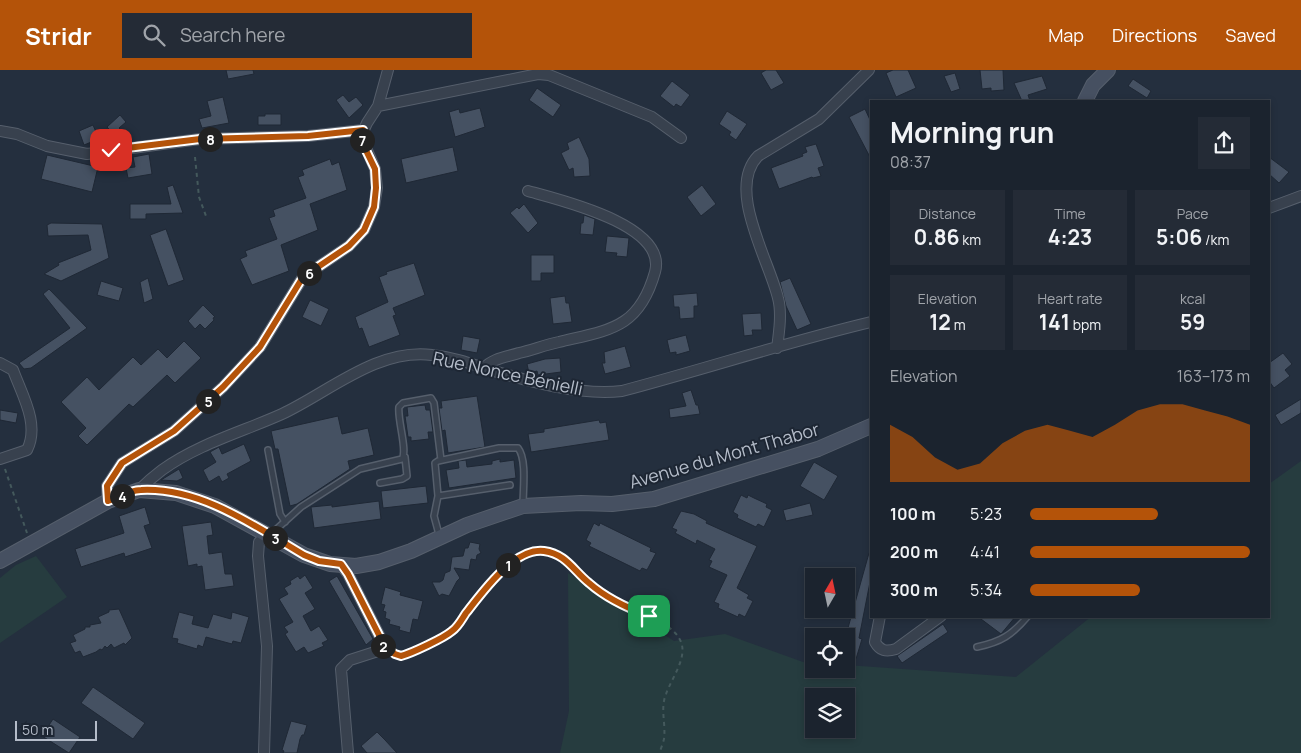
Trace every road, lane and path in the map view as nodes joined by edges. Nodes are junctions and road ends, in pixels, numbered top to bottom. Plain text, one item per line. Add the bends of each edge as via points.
1 (388, 70) edge
2 (869, 70) edge
3 (1108, 70) edge
4 (549, 72) edge
5 (1086, 100) edge
6 (378, 106) junction
7 (363, 130) junction
8 (0, 132) edge
9 (681, 138) dead end
10 (196, 156) dead end
11 (528, 190) dead end
12 (1301, 196) edge
13 (1270, 208) edge
14 (206, 216) dead end
15 (870, 322) edge
16 (777, 348) junction
17 (0, 363) edge
18 (484, 368) junction
19 (870, 426) edge
20 (268, 450) dead end
21 (405, 456) junction
22 (1, 459) edge
23 (441, 460) junction
24 (380, 483) dead end
25 (510, 485) dead end
26 (139, 490) junction
27 (438, 496) junction
28 (108, 501) junction
29 (522, 506) junction
30 (285, 522) junction
31 (270, 535) junction
32 (440, 538) junction
33 (33, 543) junction
34 (0, 562) edge
35 (341, 564) junction
36 (880, 618) edge
37 (938, 618) edge
38 (1026, 618) edge
39 (381, 644) junction
40 (977, 647) dead end
41 (264, 753) edge
42 (348, 753) edge
43 (659, 753) edge

1 - 6 street
2 - 16 street via 819,119 758,156 751,164 746,195 779,300
3 - 5 street
4 - 6 street
4 - 9 street via 652,117
6 - 7 street
7 - 8 street via 308,136 200,139 88,154
7 - 28 street via 362,142 375,169 376,188 374,207 364,230 349,246 303,277 260,347 223,387 174,431 122,463 107,486
10 - 14 path via 199,197
11 - 18 street via 592,210 621,224 652,248 655,270 642,302 624,323 592,335 493,360
12 - 13 street
15 - 16 street, Rue Nonce Bénielli
16 - 18 street, Rue Nonce Bénielli via 605,393 529,381
17 - 22 street via 13,370 32,424 32,440 27,450
18 - 26 street, Rue Nonce Bénielli via 453,357 430,354 394,359 365,369 284,413 207,445 162,470
19 - 29 street, Avenue du Mont Thabor via 818,448 654,499 612,504
20 - 30 lane via 280,514
21 - 23 lane via 399,407 403,403 431,398
21 - 24 lane via 407,476
21 - 30 lane via 398,461 360,469 300,507
22 - 33 path via 27,535
23 - 27 lane via 435,463
23 - 29 lane via 500,448 518,448 523,460
25 - 27 lane
26 - 28 street, Avenue du Mont Thabor
26 - 31 street, Avenue du Mont Thabor via 176,492 216,506
27 - 32 lane via 434,516
28 - 33 street, Avenue du Mont Thabor
29 - 32 street, Avenue du Mont Thabor
30 - 31 lane
31 - 35 street, Avenue du Mont Thabor via 304,555
31 - 41 street via 259,542 258,556 267,646
32 - 35 street, Avenue du Mont Thabor via 379,562 356,566
33 - 34 street, Avenue du Mont Thabor
35 - 39 street
36 - 37 street via 875,642 889,651
38 - 40 lane via 1000,642
39 - 42 street via 378,651 350,660 341,669
39 - 43 path via 401,656 452,631 485,588 519,558 543,551 566,559 588,583 630,609 649,616 680,638 684,653 662,706 664,739

